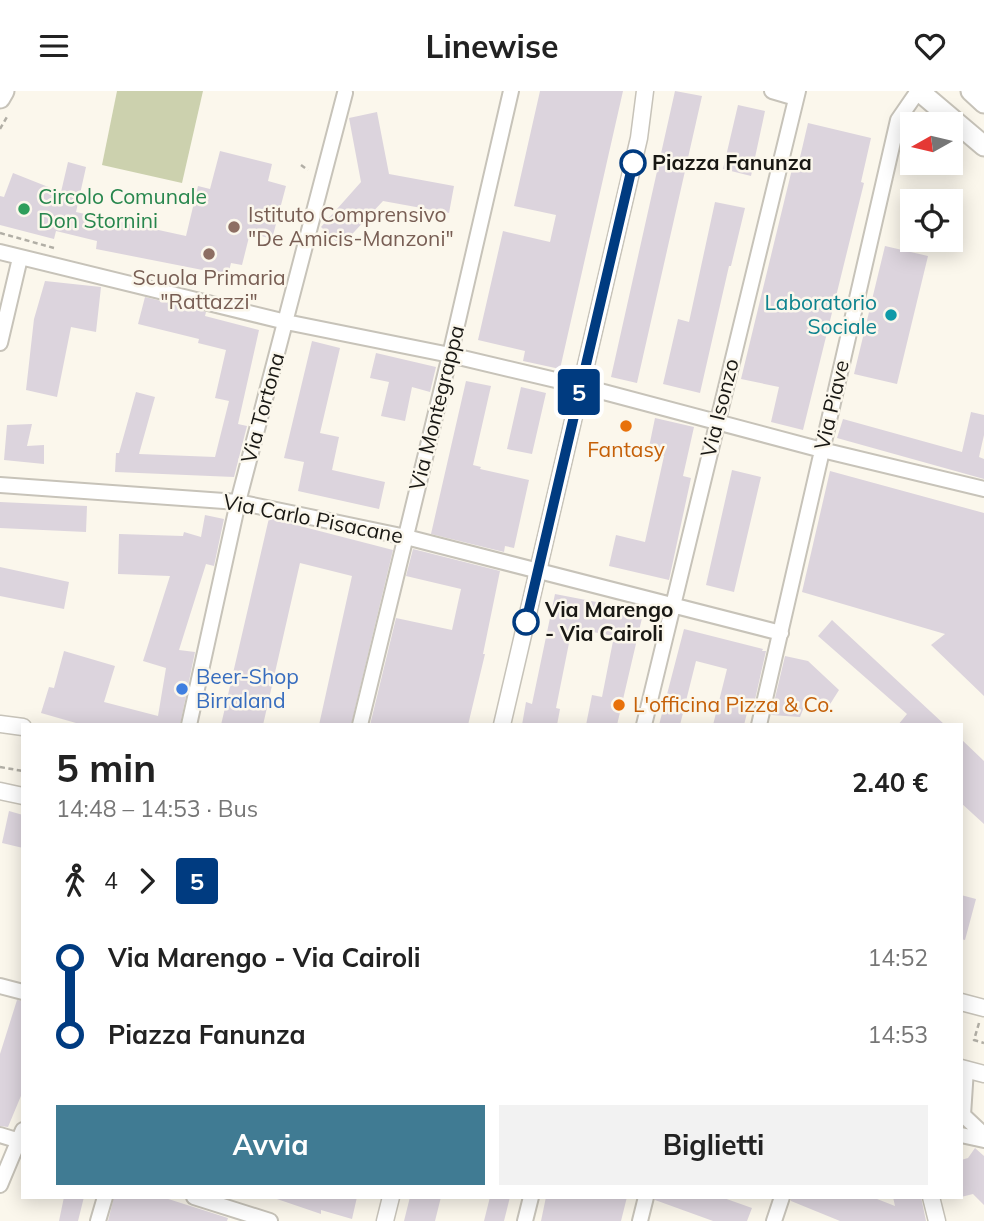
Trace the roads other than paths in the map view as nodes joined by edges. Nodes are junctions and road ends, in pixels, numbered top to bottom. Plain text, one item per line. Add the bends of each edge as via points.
1 (4, 91) edge
2 (511, 91) edge
3 (645, 91) edge
4 (656, 91) edge
5 (772, 91) edge
6 (797, 91) edge
7 (919, 91) edge
8 (971, 91) edge
9 (345, 93) dead end
10 (0, 98) edge
11 (984, 103) edge
12 (639, 138) junction
13 (984, 146) edge
14 (0, 251) edge
15 (20, 258) junction
16 (286, 322) junction
17 (0, 343) edge
18 (450, 355) junction
19 (581, 386) junction
20 (716, 422) junction
21 (822, 450) junction
22 (0, 485) edge
23 (984, 489) edge
24 (239, 502) junction
25 (406, 537) junction
26 (537, 571) junction
27 (673, 605) junction
28 (781, 633) junction
29 (189, 723) edge
30 (360, 723) edge
31 (502, 723) edge
32 (644, 723) edge
33 (759, 723) edge
34 (0, 724) edge
35 (21, 727) edge
36 (0, 791) edge
37 (21, 796) edge
38 (0, 986) edge
39 (21, 991) edge
40 (963, 1003) edge
41 (984, 1008) edge
42 (963, 1068) edge
43 (984, 1074) edge
44 (0, 1135) edge
45 (963, 1135) edge
46 (21, 1137) edge
47 (984, 1138) edge
48 (0, 1185) edge
49 (104, 1199) edge
50 (198, 1199) edge
51 (244, 1199) edge
52 (391, 1199) edge
53 (530, 1199) edge
54 (646, 1199) edge
55 (781, 1199) edge
56 (932, 1199) edge
57 (239, 1217) edge
58 (98, 1221) edge
59 (270, 1221) edge
60 (386, 1221) edge
61 (525, 1221) edge
62 (640, 1221) edge
63 (774, 1221) edge
64 (937, 1221) edge

1 - 10 main road
2 - 18 street, Via Montegrappa
3 - 12 street
4 - 12 street
5 - 6 street via 789,96
6 - 20 street, Via Isonzo
7 - 13 main road
7 - 21 street, Via Piave via 898,120
8 - 11 main road
9 - 16 street, Via Tortona
12 - 19 street
14 - 15 street
15 - 16 street
15 - 17 street
16 - 18 street
16 - 24 street, Via Tortona
18 - 19 street
18 - 25 street, Via Montegrappa
19 - 20 street
19 - 26 street
20 - 21 street
20 - 27 street, Via Isonzo
21 - 23 street
21 - 28 street, Via Piave
22 - 24 street, Via Carlo Pisacane
24 - 25 street, Via Carlo Pisacane
24 - 29 street, Via Tortona
25 - 26 street, Via Carlo Pisacane
25 - 30 street, Via Montegrappa
26 - 27 street, Via Carlo Pisacane
26 - 31 street
27 - 28 street, Via Carlo Pisacane
27 - 32 street, Via Isonzo
28 - 33 street, Via Piave
34 - 35 street
36 - 37 street
38 - 39 street
40 - 41 street
42 - 43 street
42 - 47 street via 963,1115
44 - 46 street
45 - 47 street
46 - 48 street
49 - 58 street
50 - 57 street
51 - 57 street
52 - 60 street
53 - 61 street
54 - 62 street
55 - 63 street
56 - 64 street
57 - 59 street

